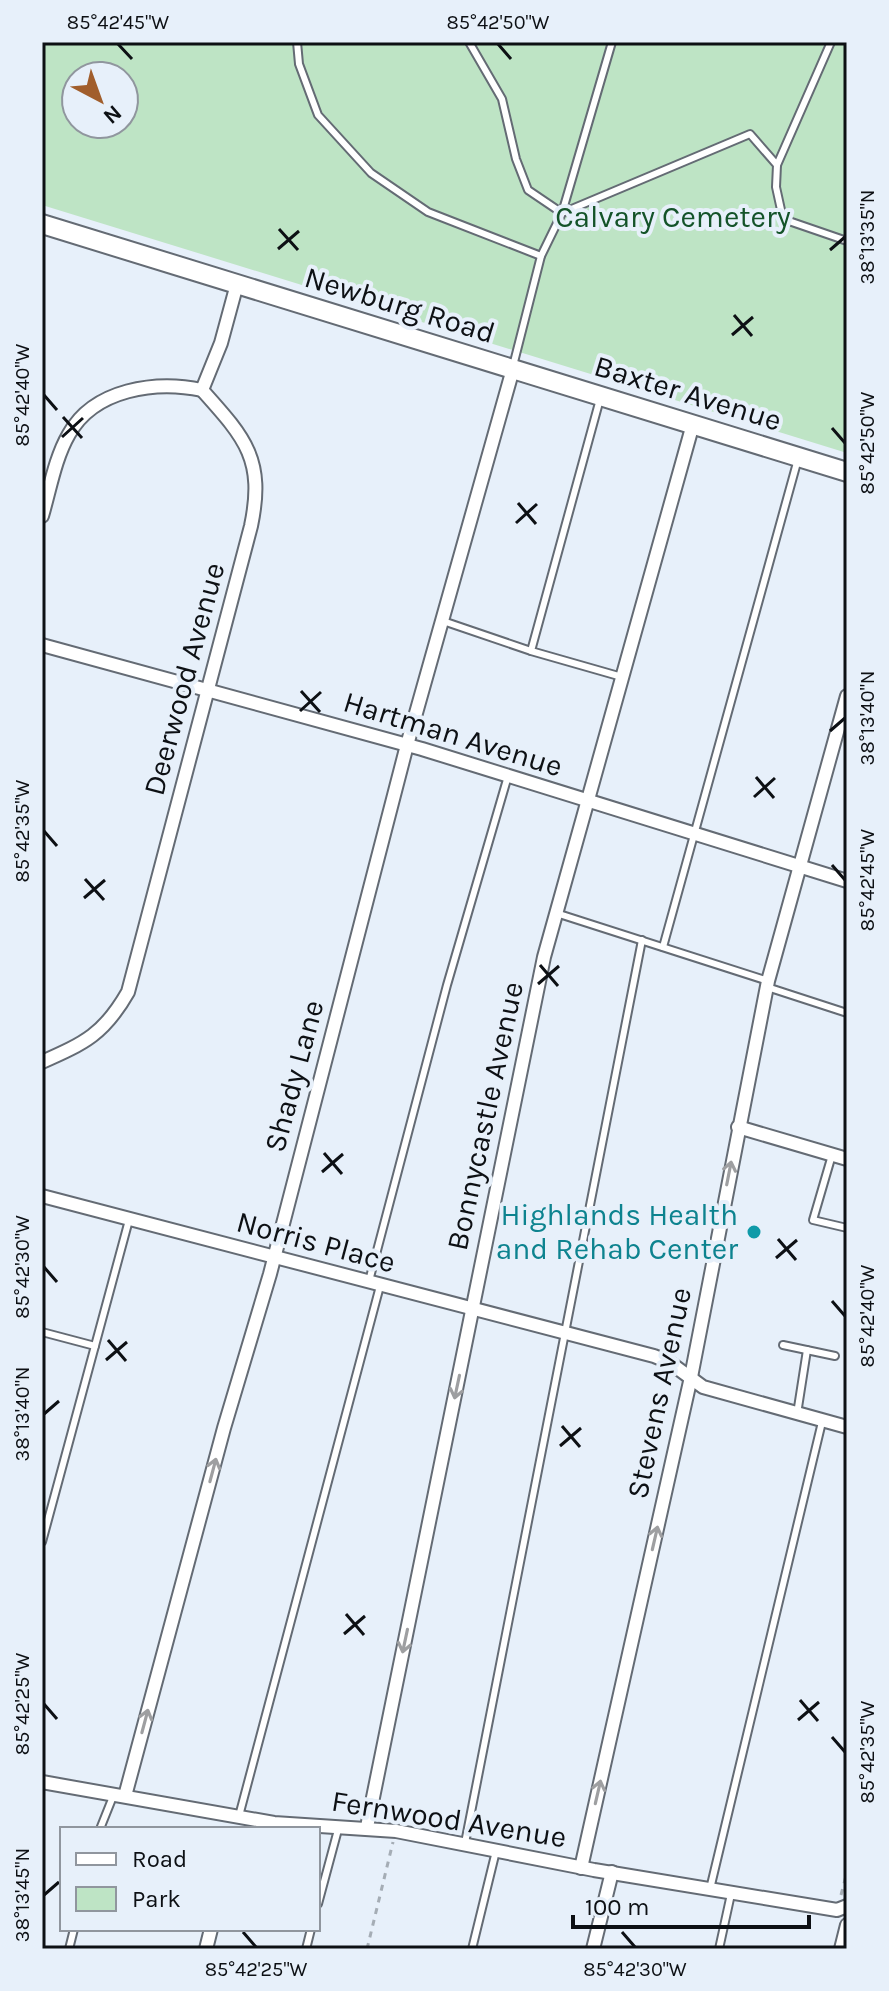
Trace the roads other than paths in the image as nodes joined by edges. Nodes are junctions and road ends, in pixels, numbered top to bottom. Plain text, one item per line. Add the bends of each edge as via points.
1 (297, 42) edge
2 (469, 42) edge
3 (612, 42) edge
4 (831, 42) edge
5 (777, 165) junction
6 (562, 213) junction
7 (42, 224) edge
8 (847, 241) edge
9 (541, 256) junction
10 (237, 284) junction
11 (513, 369) junction
12 (202, 390) junction
13 (601, 396) junction
14 (693, 424) junction
15 (799, 456) junction
16 (847, 472) edge
17 (42, 516) edge
18 (441, 620) junction
19 (42, 645) edge
20 (531, 651) junction
21 (622, 677) junction
22 (207, 691) junction
23 (847, 696) edge
24 (407, 745) junction
25 (508, 776) junction
26 (587, 801) junction
27 (696, 834) junction
28 (801, 867) junction
29 (847, 881) edge
30 (556, 913) junction
31 (642, 940) junction
32 (663, 947) junction
33 (767, 984) junction
34 (847, 1013) edge
35 (42, 1062) edge
36 (738, 1127) junction
37 (832, 1155) junction
38 (847, 1159) edge
39 (42, 1196) edge
40 (129, 1220) junction
41 (847, 1228) edge
42 (273, 1258) junction
43 (374, 1285) junction
44 (472, 1310) junction
45 (42, 1332) edge
46 (564, 1334) junction
47 (783, 1345) dead end
48 (95, 1346) junction
49 (807, 1350) junction
50 (835, 1356) dead end
51 (691, 1377) junction
52 (797, 1414) junction
53 (822, 1420) junction
54 (847, 1427) edge
55 (42, 1542) edge
56 (42, 1782) edge
57 (119, 1795) junction
58 (238, 1824) edge
59 (339, 1825) junction
60 (101, 1827) edge
61 (367, 1827) junction
62 (464, 1845) junction
63 (496, 1851) junction
64 (581, 1868) junction
65 (612, 1872) junction
66 (710, 1889) junction
67 (732, 1893) junction
68 (320, 1896) edge
69 (847, 1906) edge
70 (847, 1925) edge
71 (472, 1949) edge
72 (593, 1949) edge
73 (719, 1949) edge
74 (841, 1949) edge

1 - 9 lane via 299,64 318,115 371,173 428,212
2 - 6 lane via 502,99 528,190
3 - 6 lane
4 - 5 lane
5 - 6 lane via 750,134
5 - 8 lane via 783,219
6 - 9 lane
7 - 10 main road, Newburg Road
9 - 11 lane
10 - 11 main road, Newburg Road
10 - 12 street
11 - 13 main road, Baxter Avenue
11 - 18 street, Shady Lane
12 - 17 street via 182,385 135,389 86,413 63,446
12 - 22 street, Deerwood Avenue via 245,440 257,482 251,526
13 - 14 main road, Baxter Avenue
13 - 20 lane
14 - 15 main road, Baxter Avenue
14 - 21 street, Bonnycastle Avenue
15 - 16 main road, Baxter Avenue
15 - 27 lane
18 - 20 lane
18 - 24 street, Shady Lane
19 - 22 street, Hartman Avenue
20 - 21 lane
21 - 26 street, Bonnycastle Avenue
22 - 24 street, Hartman Avenue
22 - 35 street, Deerwood Avenue via 128,992 98,1034
23 - 28 street, Stevens Avenue
24 - 25 street, Hartman Avenue
24 - 42 street, Shady Lane
25 - 26 street, Hartman Avenue
25 - 43 lane via 447,985
26 - 27 street, Hartman Avenue
26 - 30 street, Bonnycastle Avenue
27 - 28 street, Hartman Avenue
27 - 32 lane
28 - 29 street, Hartman Avenue
28 - 33 street, Stevens Avenue
30 - 31 lane
30 - 44 street, Bonnycastle Avenue
31 - 32 lane
31 - 46 lane
32 - 33 lane
33 - 34 lane
33 - 36 street, Stevens Avenue
36 - 37 street
51 -> 36 street, Stevens Avenue
37 - 38 street
37 - 41 lane via 813,1220
39 - 40 street, Norris Place
40 - 42 street, Norris Place
40 - 48 lane
42 - 43 street, Norris Place
57 -> 42 street, Shady Lane
43 - 44 street, Norris Place
43 - 58 lane
44 - 46 street, Norris Place
44 -> 61 street, Bonnycastle Avenue
45 - 48 lane
46 - 51 street, Norris Place via 654,1356
46 - 62 lane
47 - 49 lane
48 - 55 lane
49 - 50 lane
49 - 52 lane
51 - 52 street, Norris Place via 703,1387
64 -> 51 street, Stevens Avenue
52 - 53 street, Norris Place
53 - 54 street, Norris Place
53 - 66 lane
56 - 57 street, Fernwood Avenue
57 - 58 street, Fernwood Avenue
57 - 60 lane
58 - 59 street, Fernwood Avenue
59 - 61 street, Fernwood Avenue
59 - 68 lane
61 - 62 street, Fernwood Avenue
62 - 63 street, Fernwood Avenue
63 - 64 street, Fernwood Avenue
63 - 71 lane
64 - 65 street, Fernwood Avenue
65 - 66 street, Fernwood Avenue
65 - 72 street
66 - 67 street, Fernwood Avenue
67 - 69 street, Fernwood Avenue via 837,1910
67 - 73 lane
70 - 74 street

